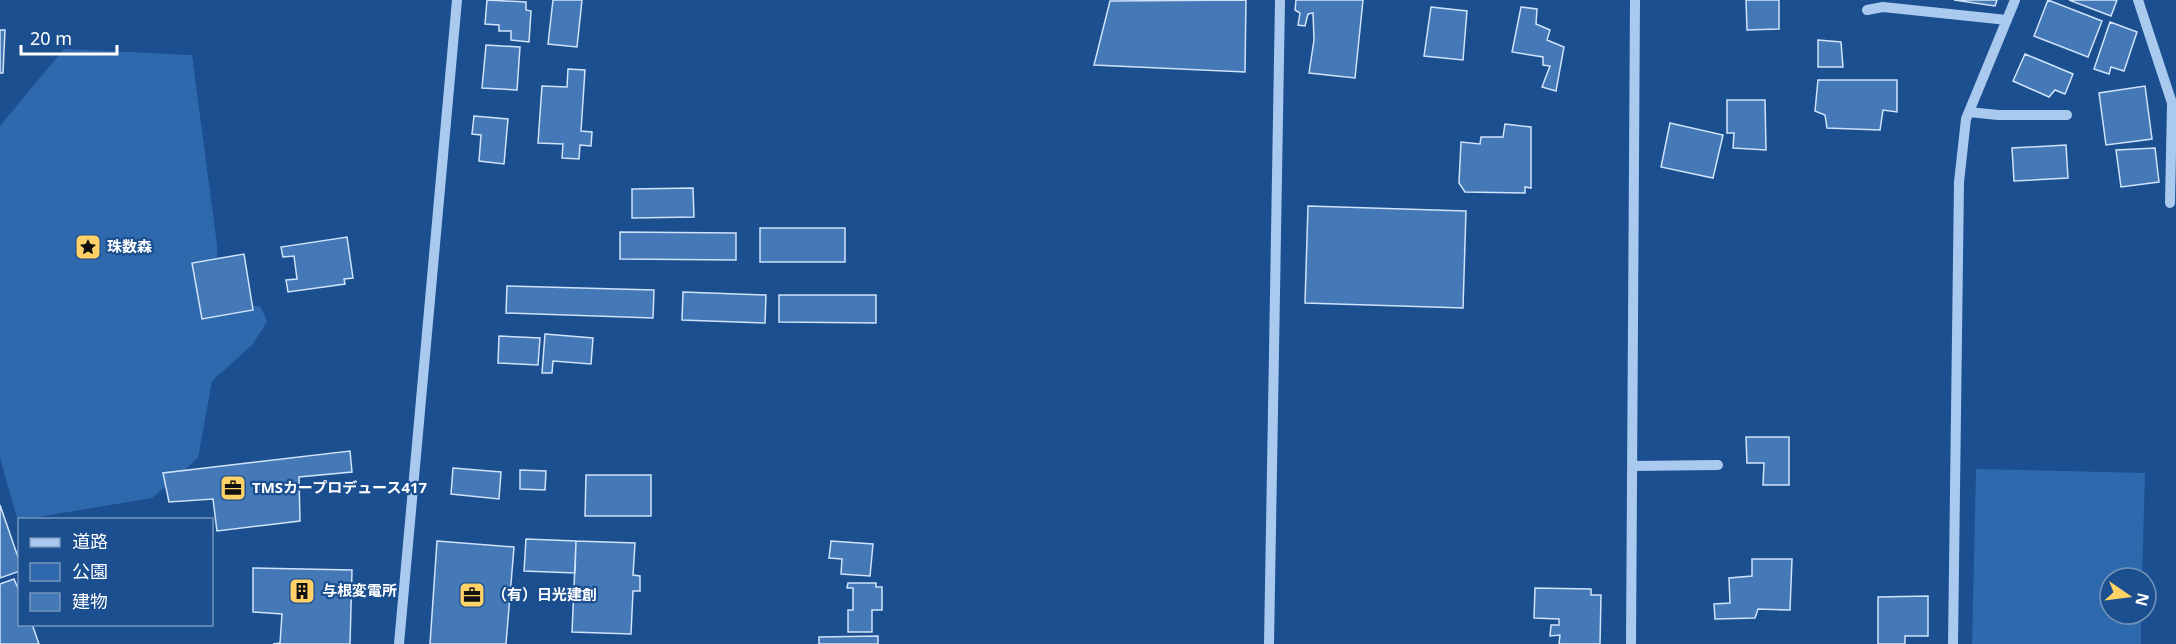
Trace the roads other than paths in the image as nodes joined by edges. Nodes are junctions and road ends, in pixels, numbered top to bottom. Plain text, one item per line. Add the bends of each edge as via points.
1 (457, 0) edge
2 (1280, 0) edge
3 (1635, 0) edge
4 (2015, 0) edge
5 (2138, 0) edge
6 (1868, 10) dead end
7 (2007, 20) junction
8 (2174, 103) edge
9 (1969, 112) junction
10 (2067, 115) dead end
11 (2169, 203) dead end
12 (1718, 465) dead end
13 (1632, 466) junction
14 (399, 644) edge
15 (1269, 644) edge
16 (1631, 644) edge
17 (1953, 644) edge

1 - 14 street
2 - 15 street
3 - 13 street
4 - 7 street
5 - 8 street
6 - 7 street via 1883,7
7 - 9 street
8 - 11 street
9 - 10 street
9 - 17 street via 1959,182
12 - 13 street
13 - 16 street

